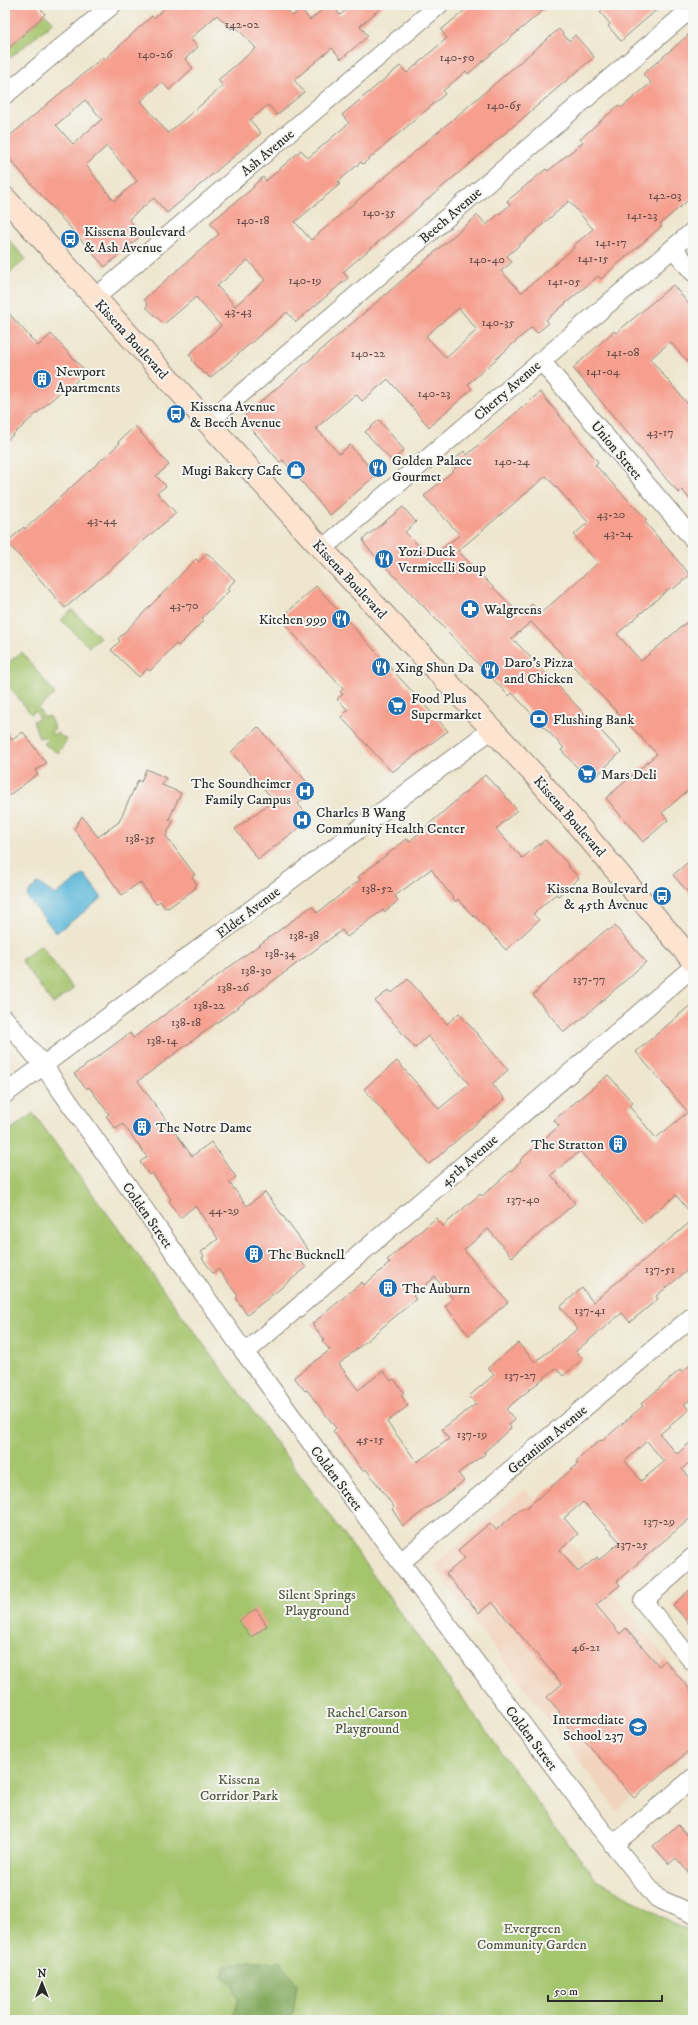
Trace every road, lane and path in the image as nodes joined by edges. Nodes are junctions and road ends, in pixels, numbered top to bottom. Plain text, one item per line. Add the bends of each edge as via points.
1 (112, 5) edge
2 (439, 5) edge
3 (693, 7) edge
4 (5, 95) edge
5 (5, 198) edge
6 (693, 231) edge
7 (673, 248) junction
8 (693, 272) edge
9 (95, 298) junction
10 (541, 361) junction
11 (207, 423) junction
12 (693, 540) edge
13 (322, 549) junction
14 (491, 730) junction
15 (693, 961) edge
16 (693, 967) edge
17 (5, 1019) edge
18 (43, 1065) junction
19 (5, 1094) edge
20 (693, 1316) edge
21 (245, 1353) junction
22 (693, 1557) edge
23 (401, 1562) junction
24 (693, 1662) edge
25 (693, 1778) edge
26 (613, 1845) junction
27 (693, 1914) edge

1 - 4 street
2 - 9 street, Ash Avenue
3 - 11 street, Beech Avenue
5 - 9 main road, Kissena Boulevard
6 - 7 street, Cherry Avenue
7 - 8 street
7 - 10 street, Cherry Avenue
9 - 11 main road, Kissena Boulevard
10 - 12 street, Union Street
10 - 13 street, Cherry Avenue
11 - 13 main road, Kissena Boulevard
13 - 14 main road, Kissena Boulevard
14 - 15 main road, Kissena Boulevard via 565,809
14 - 18 street, Elder Avenue
16 - 21 street, 45th Avenue
17 - 18 street, Colden Street
18 - 19 street, Elder Avenue
18 - 21 street, Colden Street
20 - 23 street, Geranium Avenue
21 - 23 street, Colden Street
22 - 24 street via 643,1601
23 - 26 street, Colden Street
25 - 26 street
26 - 27 street, Colden Street via 657,1898

